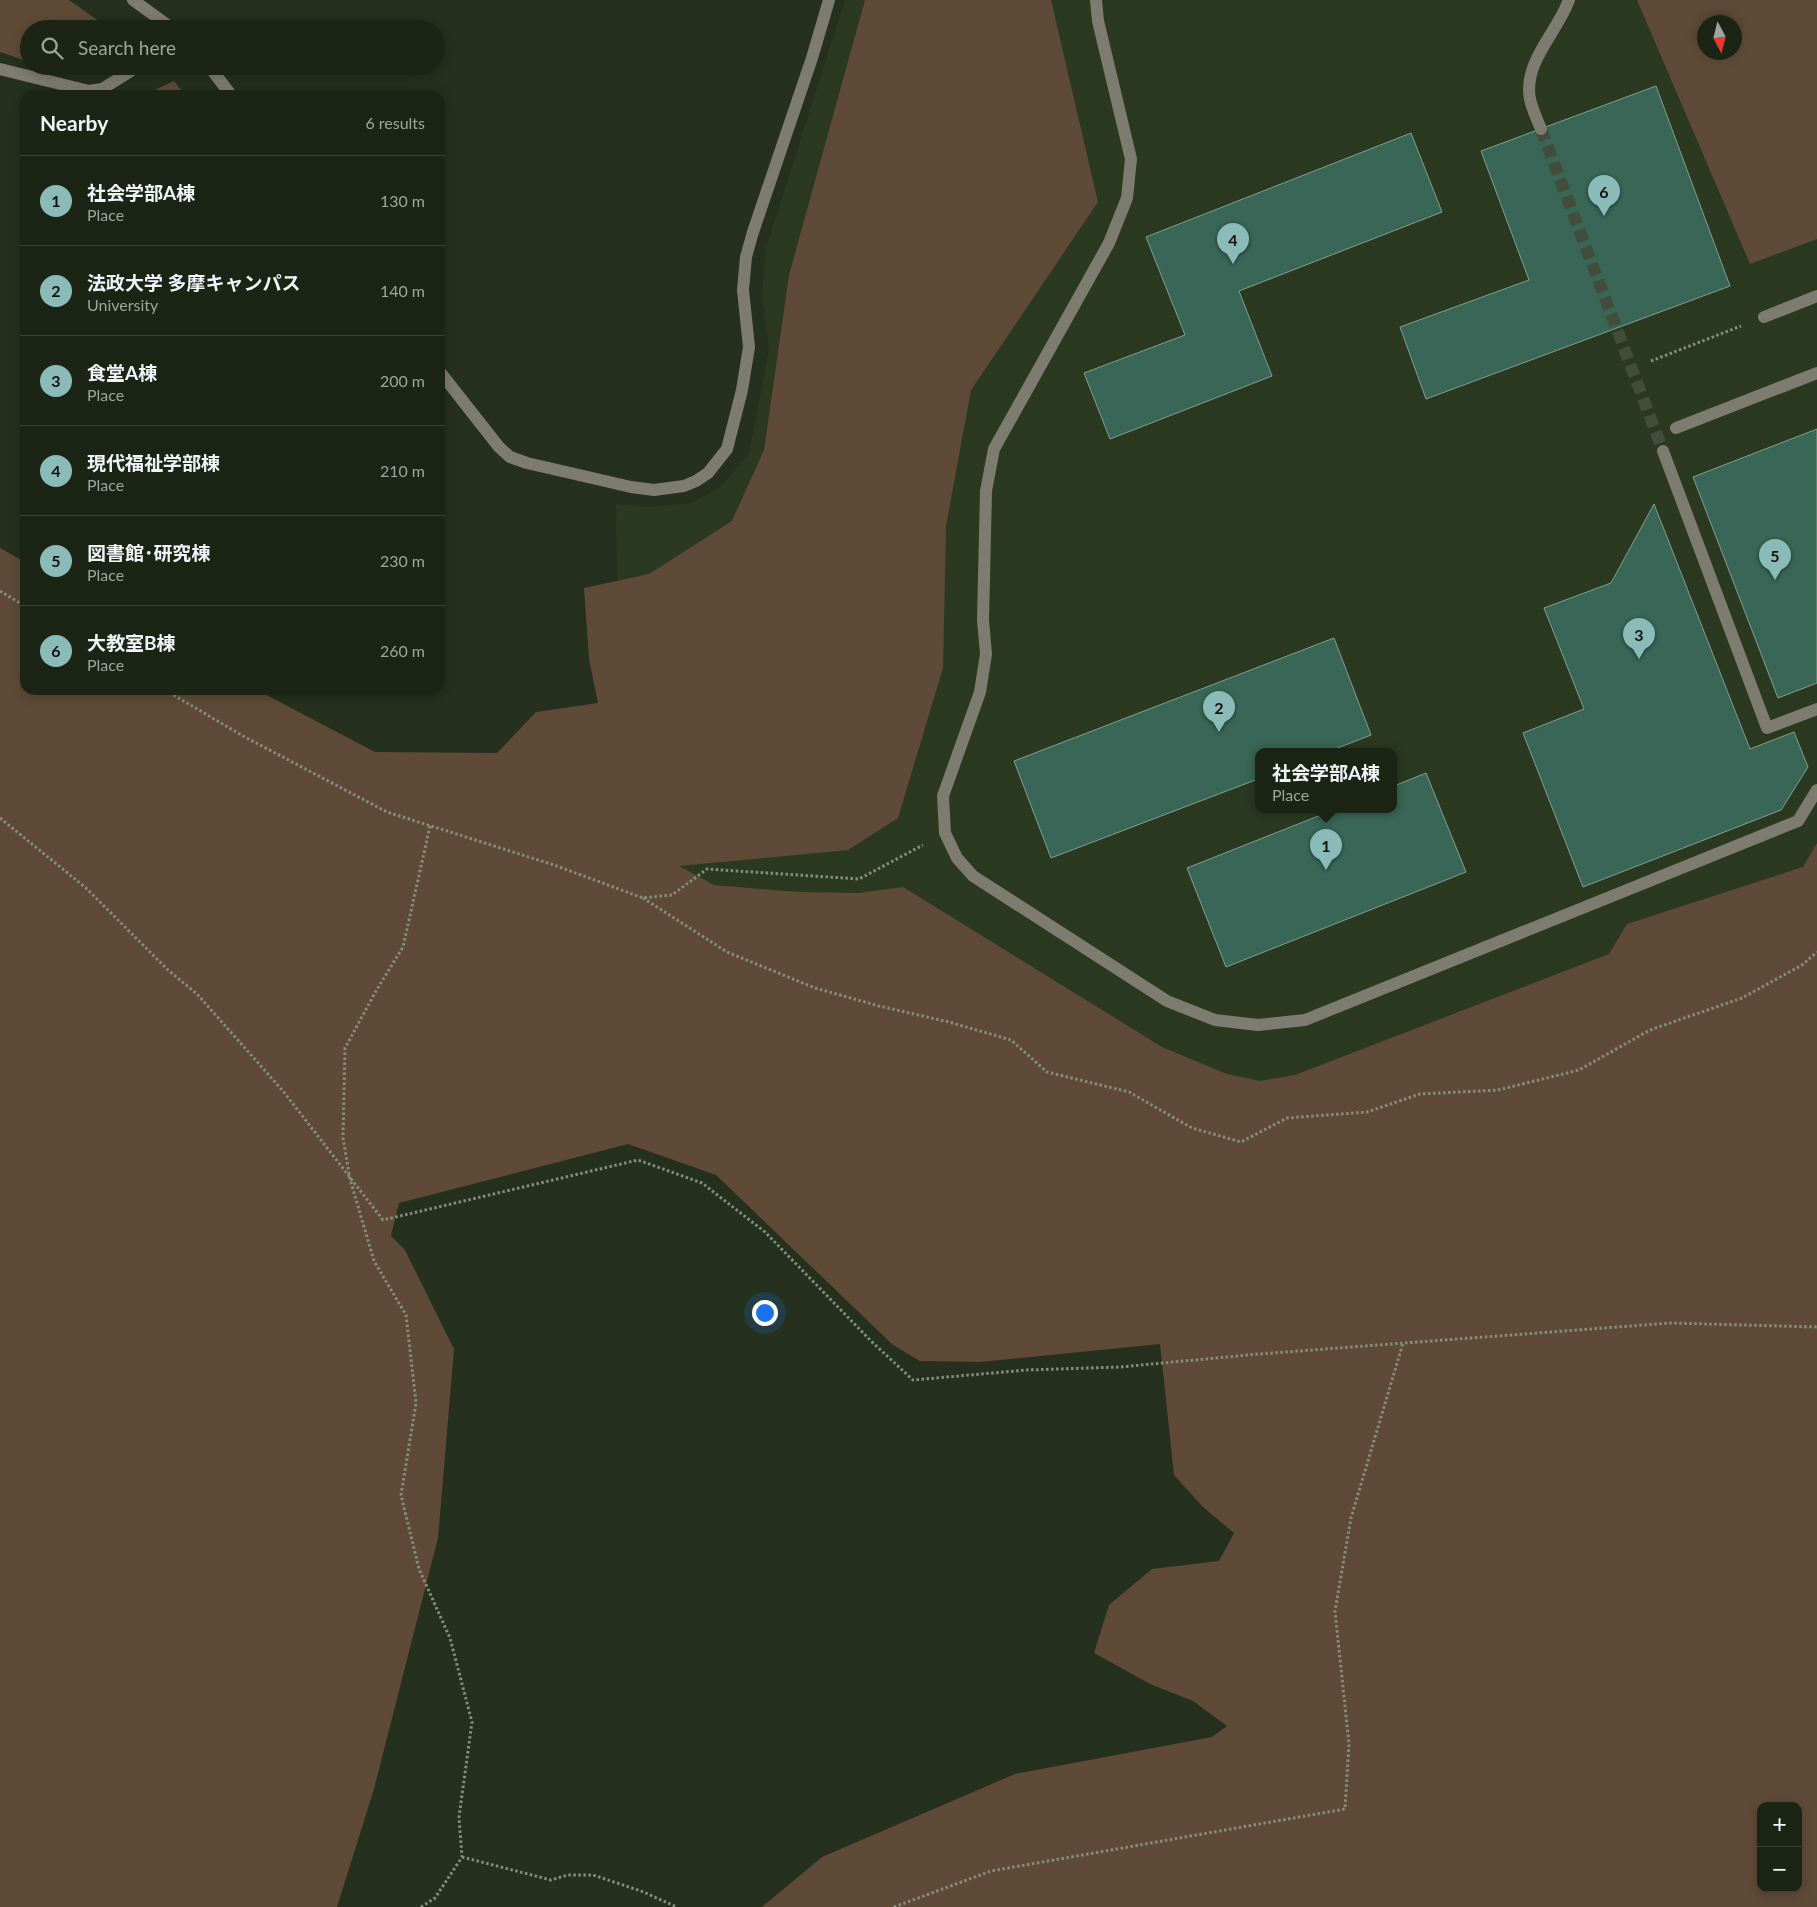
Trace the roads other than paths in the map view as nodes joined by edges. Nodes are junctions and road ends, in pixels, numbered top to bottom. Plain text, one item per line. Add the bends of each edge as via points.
1 (133, 0) edge
2 (829, 0) edge
3 (1096, 0) edge
4 (1569, 0) edge
5 (161, 20) edge
6 (0, 69) edge
7 (20, 74) edge
8 (24, 75) edge
9 (125, 75) edge
10 (216, 75) edge
11 (85, 90) edge
12 (96, 90) edge
13 (227, 90) edge
14 (1541, 129) tunnel mouth
15 (1817, 296) edge
16 (1764, 317) road end
17 (1817, 373) edge
18 (445, 379) edge
19 (1676, 428) dead end
20 (1663, 451) tunnel mouth
21 (1817, 709) edge
22 (1817, 790) edge

1 - 5 street
2 - 18 street via 746,257 743,290 749,347 742,390 727,449 708,473 684,486 654,490 528,464 510,457 498,447
3 - 22 street via 1098,21 1131,159 1127,198 1109,243 994,449 986,491 983,620 986,654 980,692 943,796 945,834 957,858 973,876 1167,1002 1215,1020 1258,1025 1305,1020 1798,821
4 - 14 street via 1564,15 1534,65 1529,82 1530,99
6 - 7 street
8 - 11 street
9 - 12 street
10 - 13 street
15 - 16 street
17 - 19 street
20 - 21 street via 1767,728

